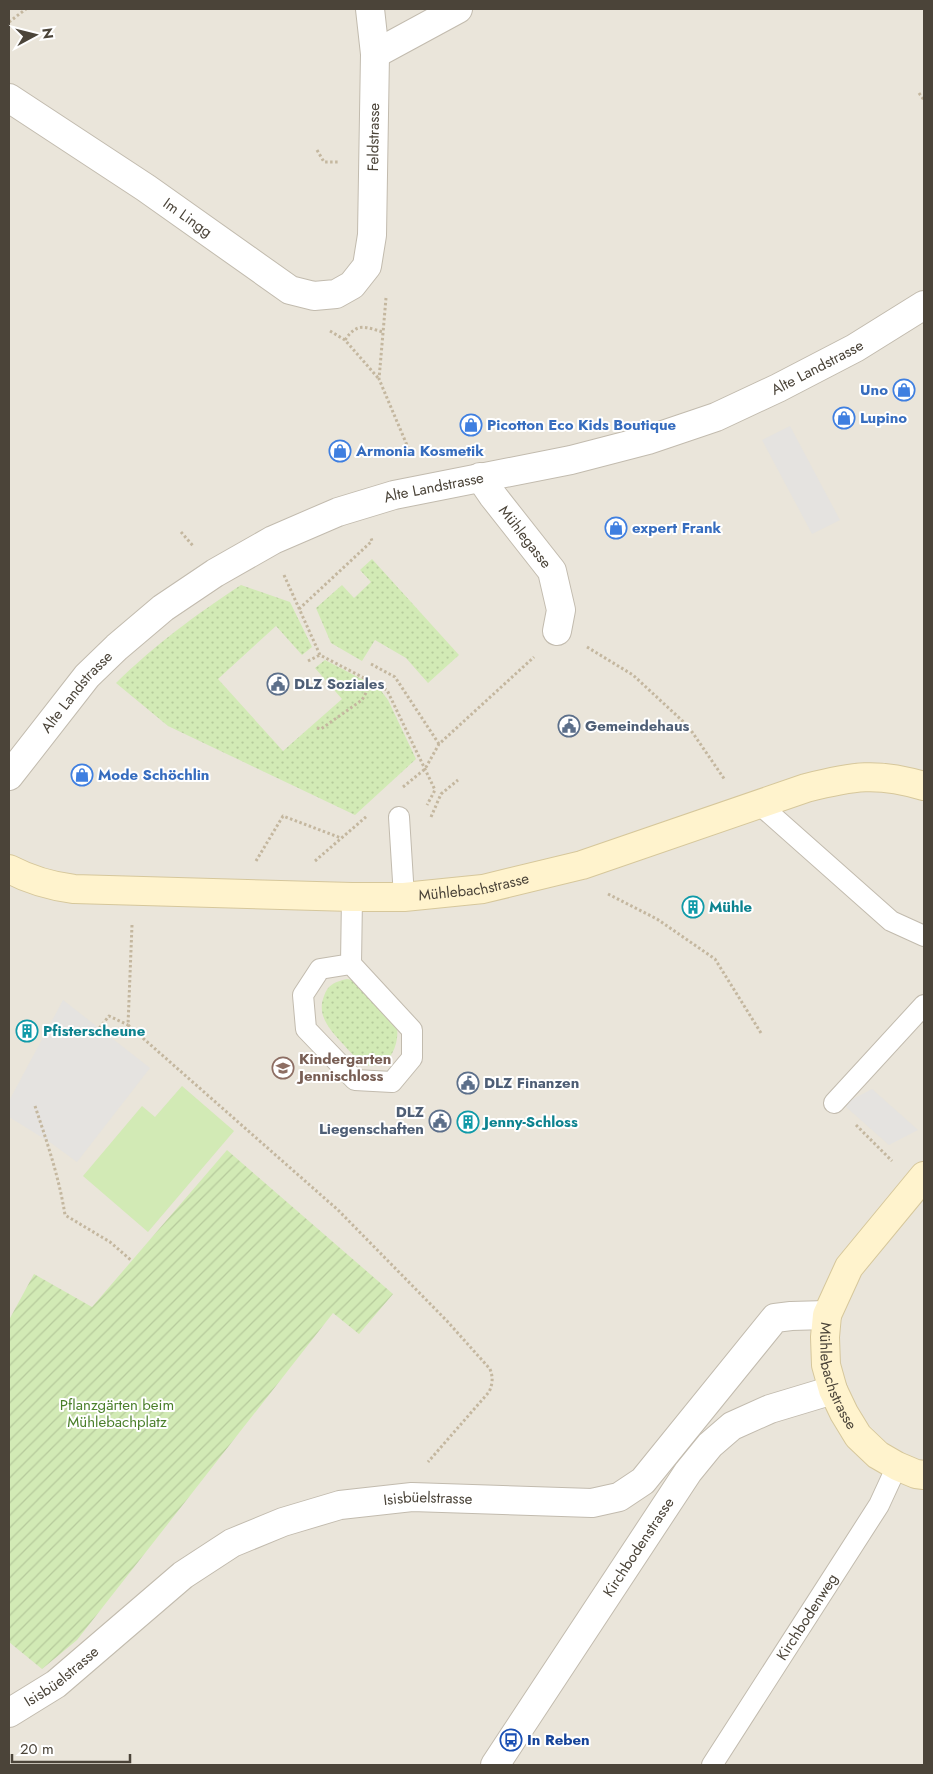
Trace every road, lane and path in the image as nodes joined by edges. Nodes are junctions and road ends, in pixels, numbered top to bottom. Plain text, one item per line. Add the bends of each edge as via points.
1 (26, 9) edge
2 (370, 9) edge
3 (458, 9) edge
4 (9, 22) edge
5 (375, 54) junction
6 (919, 93) dead end
7 (9, 98) edge
8 (924, 100) edge
9 (318, 150) dead end
10 (342, 162) dead end
11 (367, 266) joint
12 (387, 296) dead end
13 (924, 304) edge
14 (324, 327) dead end
15 (383, 332) junction
16 (345, 340) junction
17 (379, 379) junction
18 (413, 460) dead end
19 (480, 477) junction
20 (369, 533) dead end
21 (282, 570) dead end
22 (299, 609) junction
23 (557, 631) junction
24 (320, 655) junction
25 (308, 661) dead end
26 (371, 664) dead end
27 (372, 682) junction
28 (317, 728) dead end
29 (439, 744) junction
30 (425, 769) junction
31 (9, 776) edge
32 (458, 780) dead end
33 (924, 786) edge
34 (402, 788) dead end
35 (730, 788) dead end
36 (759, 804) junction
37 (424, 810) dead end
38 (372, 813) dead end
39 (399, 817) dead end
40 (426, 818) dead end
41 (341, 838) junction
42 (255, 862) dead end
43 (312, 864) dead end
44 (9, 869) edge
45 (605, 892) dead end
46 (352, 897) junction
47 (404, 897) junction
48 (132, 924) dead end
49 (924, 936) edge
50 (351, 964) junction
51 (924, 1005) edge
52 (128, 1025) junction
53 (761, 1034) dead end
54 (93, 1036) dead end
55 (834, 1103) joint
56 (35, 1106) dead end
57 (896, 1165) dead end
58 (924, 1176) edge
59 (132, 1261) dead end
60 (827, 1315) junction
61 (834, 1390) junction
62 (897, 1466) junction
63 (924, 1475) edge
64 (412, 1497) junction
65 (9, 1713) edge
66 (495, 1765) edge
67 (712, 1765) edge

1 - 4 path
2 - 5 street, Feldstrasse
3 - 5 street
5 - 11 street, Feldstrasse via 372,235
6 - 8 path
7 - 11 street, Im Lingg via 146,188 290,290 314,296 336,294 352,285
9 - 10 path via 324,162
12 - 15 path
13 - 19 street, Alte Landstrasse via 855,348 716,417 648,440 571,460
14 - 16 path
15 - 16 path via 362,327 353,330
15 - 17 path
16 - 17 path
17 - 18 path
19 - 23 street, Mühlegasse via 552,571 561,610
19 - 31 street, Alte Landstrasse via 394,495 338,512 273,540 215,573 163,608 87,676
20 - 22 path via 372,541
21 - 22 path
22 - 24 path
23 - 29 path via 547,646
23 - 35 path via 633,675 688,726
24 - 25 path
24 - 27 path
26 - 29 path via 395,677
27 - 28 path via 362,700 321,729
27 - 30 path via 387,690
29 - 30 path
30 - 34 path
30 - 37 path via 435,790
32 - 40 path via 441,794 431,819
33 - 36 main road, Mühlebachstrasse via 896,778 851,778 806,788
36 - 47 main road, Mühlebachstrasse via 582,865 483,889
36 - 49 lane via 891,920
38 - 41 path
39 - 47 lane
41 - 42 path via 283,816
41 - 43 path
44 - 46 main road, Mühlebachstrasse via 34,881 74,889
45 - 53 path via 657,919 715,959
46 - 47 main road, Mühlebachstrasse
46 - 50 lane
48 - 52 path
50 - 50 lane via 412,1030 412,1058 392,1082 355,1080 306,1029 303,994 320,969
51 - 55 lane
52 - 54 path via 110,1016
52 - 64 path via 338,1210 490,1369 492,1384 489,1392 418,1474
55 - 57 path
56 - 59 path via 51,1151 65,1215 110,1242
58 - 60 main road, Mühlebachstrasse via 850,1268
60 - 61 main road, Mühlebachstrasse via 826,1365
60 - 64 street, Isisbüelstrasse via 775,1318 643,1481 619,1497 592,1504
61 - 62 main road, Mühlebachstrasse via 858,1436 878,1455
61 - 66 street, Kirchbodenstrasse via 770,1409 732,1426 710,1445 688,1472
62 - 63 main road, Mühlebachstrasse
62 - 67 lane, Kirchbodenweg via 879,1506
64 - 65 street, Isisbüelstrasse via 340,1505 283,1522 232,1543 183,1575 56,1684

